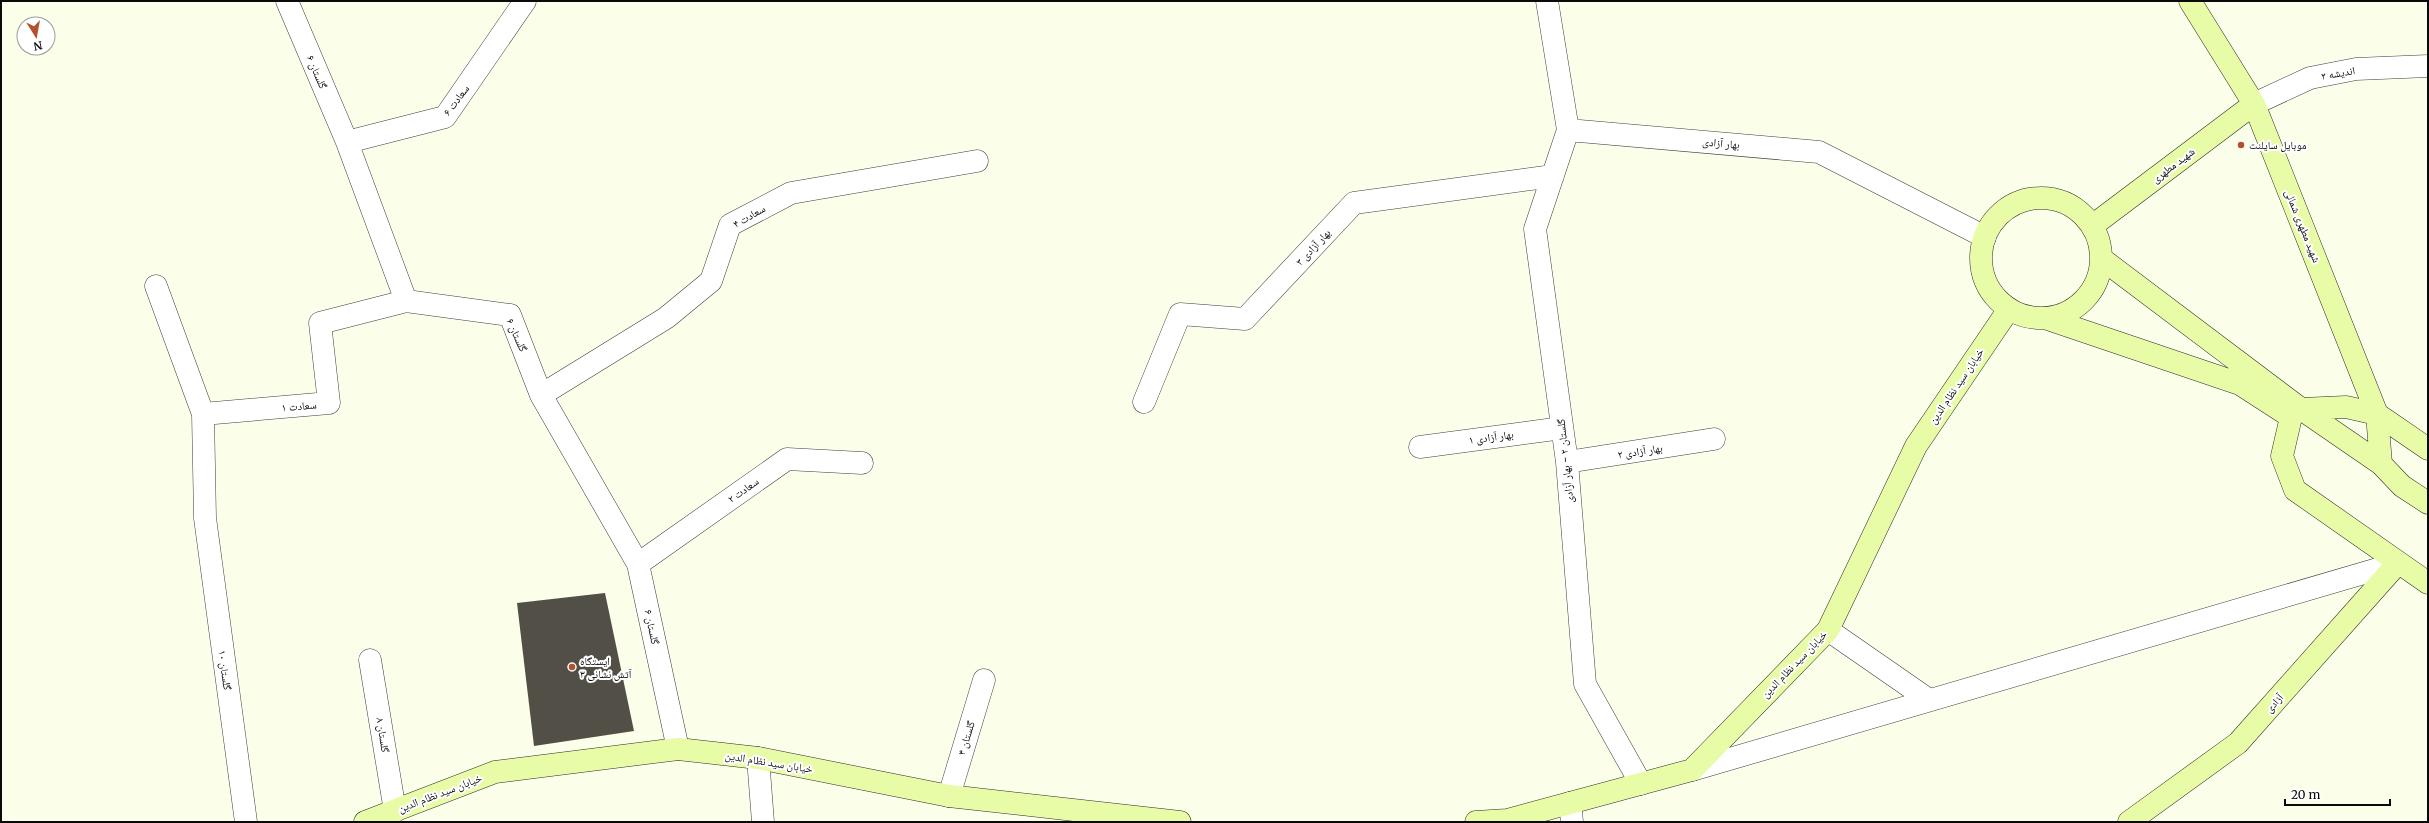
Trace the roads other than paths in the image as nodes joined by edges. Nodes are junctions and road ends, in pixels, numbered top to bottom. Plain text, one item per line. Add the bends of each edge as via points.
1 (287, 1) edge
2 (525, 1) edge
3 (1547, 1) edge
4 (2190, 1) edge
5 (2428, 66) edge
6 (2254, 104) junction
7 (1568, 130) junction
8 (346, 142) junction
9 (977, 161) dead end
10 (1553, 176) junction
11 (2092, 226) junction
12 (1985, 237) junction
13 (2102, 259) junction
14 (156, 286) dead end
15 (406, 301) junction
16 (2009, 309) junction
17 (2045, 318) junction
18 (541, 395) junction
19 (1144, 402) dead end
20 (2296, 413) junction
21 (203, 414) junction
22 (2378, 414) junction
23 (1562, 428) junction
24 (1714, 439) dead end
25 (1420, 447) dead end
26 (2428, 449) edge
27 (1567, 462) junction
28 (862, 463) dead end
29 (2391, 474) junction
30 (2428, 503) edge
31 (2398, 563) junction
32 (638, 564) junction
33 (2428, 583) edge
34 (1828, 630) junction
35 (370, 660) dead end
36 (984, 680) dead end
37 (1929, 700) junction
38 (678, 749) junction
39 (758, 758) junction
40 (1692, 770) junction
41 (1641, 784) junction
42 (949, 796) junction
43 (395, 810) junction
44 (1571, 813) edge
45 (246, 822) edge
46 (365, 822) edge
47 (763, 822) edge
48 (1180, 822) edge
49 (1476, 822) edge
50 (2129, 822) edge

1 - 8 street, گلستان ۶
2 - 8 street, سعادت ۶ via 445,118
3 - 7 street
4 - 6 main road, شهید مطهری شمالی
5 - 6 street, اندیشه ۲ via 2356,69 2310,78
6 - 11 main road, شهید مطهری
6 - 22 main road, شهید مطهری شمالی
7 - 10 street, گلستان ۲ - بهار آزادی
7 - 12 street, بهار آزادی via 1820,152
8 - 15 street, گلستان ۶
9 - 18 street, سعادت ۴ via 791,193 730,225 711,281 666,318
10 - 19 street, بهار آزادی ۳ via 1354,203 1245,319 1180,314
10 - 23 street, گلستان ۲ - بهار آزادی via 1535,229
11 - 12 main road via 2081,212 2067,203 2048,198 2028,199 2009,207 1995,220
11 - 13 main road via 2100,241
12 - 16 main road via 1981,257 1984,277 1994,295
13 - 17 main road via 2099,276 2090,292 2078,305 2063,314
13 - 20 main road
14 - 21 street
15 - 18 street, گلستان ۶ via 510,315
15 - 21 street, سعادت ۱ via 320,324 329,403
16 - 17 main road via 2026,316
16 - 34 main road, خیابان سید نظام الدین via 1916,446
17 - 20 main road via 2240,384
18 - 32 street, گلستان ۶
20 - 22 main road via 2346,407
20 - 29 main road
20 - 29 main road via 2340,455 2377,479
20 - 31 main road via 2282,456 2295,490
21 - 45 street, گلستان ۱۰ via 205,518
22 - 26 main road
22 - 29 main road, شهید مطهری شمالی
23 - 25 street, بهار آزادی ۱
23 - 27 street, گلستان ۲ - بهار آزادی
24 - 27 street, بهار آزادی ۲
27 - 41 street, گلستان ۲ - بهار آزادی via 1585,684
28 - 32 street, سعادت ۲ via 787,459
29 - 30 main road
31 - 33 main road
31 - 37 street
31 - 50 main road, آزادی via 2238,743
32 - 38 street, گلستان ۶
34 - 37 street
34 - 40 main road, خیابان سید نظام الدین
35 - 43 street, گلستان ۸
36 - 42 street, گلستان ۴
37 - 40 street
38 - 39 main road, خیابان سید نظام الدین
38 - 43 main road, خیابان سید نظام الدین via 495,772
39 - 42 main road, خیابان سید نظام الدین
39 - 47 street
40 - 41 main road
41 - 44 main road
42 - 48 main road, خیابان سید نظام الدین
43 - 46 main road, خیابان سید نظام الدین
44 - 49 main road

